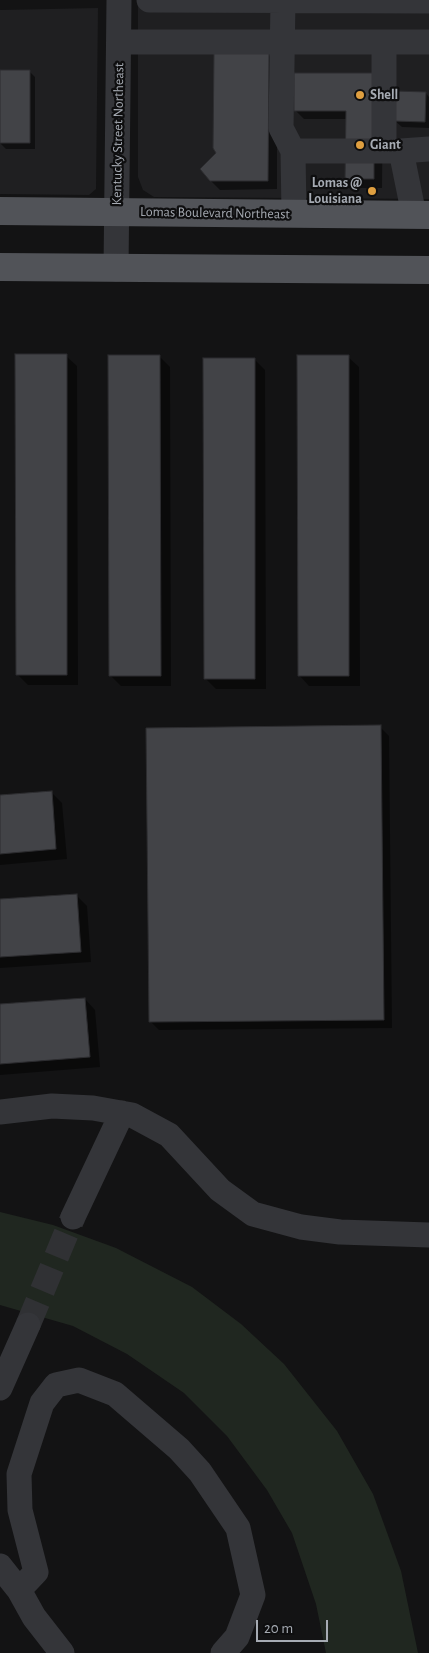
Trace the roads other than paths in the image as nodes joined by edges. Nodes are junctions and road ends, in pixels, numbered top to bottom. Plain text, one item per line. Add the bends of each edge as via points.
1 (119, 0) edge
2 (149, 0) edge
3 (283, 0) edge
4 (429, 1) edge
5 (119, 42) junction
6 (282, 42) junction
7 (384, 42) junction
8 (429, 42) edge
9 (429, 150) edge
10 (293, 151) junction
11 (392, 152) junction
12 (0, 211) edge
13 (117, 212) junction
14 (294, 214) junction
15 (422, 215) edge
16 (0, 267) edge
17 (116, 269) junction
18 (429, 270) edge
19 (0, 1112) edge
20 (122, 1113) junction
21 (73, 1217) tunnel mouth
22 (429, 1235) edge
23 (28, 1325) tunnel mouth
24 (0, 1388) edge
25 (0, 1566) edge
26 (19, 1590) junction
27 (62, 1653) edge
28 (223, 1653) edge

1 - 5 street, Kentucky Street Northeast
2 - 3 street
3 - 4 street
3 - 6 street
5 - 6 street
5 - 13 street, Kentucky Street Northeast
6 - 7 street
6 - 10 street via 281,128
7 - 8 street
7 - 11 street
9 - 11 street
10 - 11 street
10 - 14 street
11 - 15 street
12 - 13 main road, Lomas Boulevard Northeast
13 - 14 main road, Lomas Boulevard Northeast
13 - 17 street, Kentucky Street Northeast
14 - 15 main road, Lomas Boulevard Northeast
16 - 17 main road
17 - 18 main road
19 - 20 street via 52,1106
20 - 21 street
20 - 22 street via 132,1115 169,1136 220,1190 253,1214 301,1227 340,1232
23 - 24 street
25 - 26 street
26 - 27 street via 34,1617
26 - 28 street via 36,1572 20,1510 19,1474 42,1402 56,1385 79,1380 115,1394 179,1449 200,1472 238,1528 253,1595 237,1637

